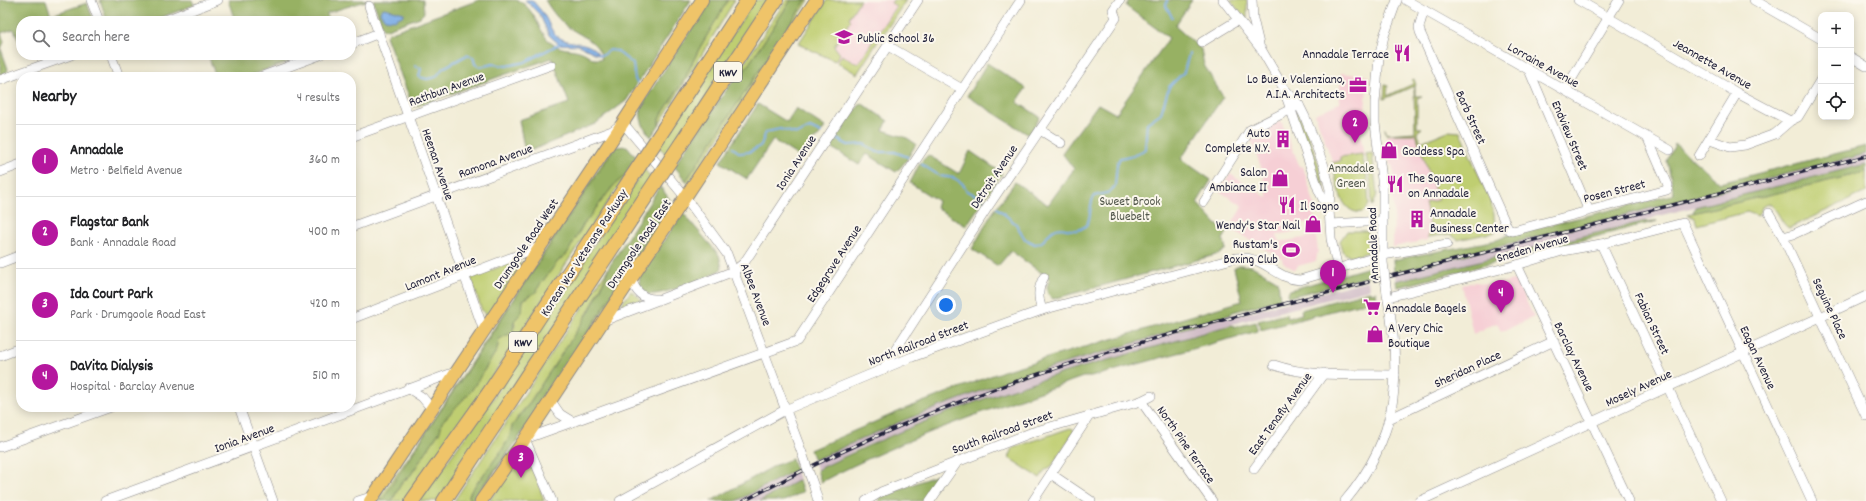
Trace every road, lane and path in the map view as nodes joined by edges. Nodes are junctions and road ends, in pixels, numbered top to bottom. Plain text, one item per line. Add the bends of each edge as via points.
1 (91, 0) edge
2 (218, 0) edge
3 (702, 0) edge
4 (748, 0) edge
5 (776, 0) edge
6 (816, 0) edge
7 (918, 0) edge
8 (1021, 0) edge
9 (1120, 0) edge
10 (1223, 0) edge
11 (1252, 0) edge
12 (1397, 0) edge
13 (1406, 0) edge
14 (1578, 0) edge
15 (1619, 0) edge
16 (1754, 0) edge
17 (369, 6) dead end
18 (1424, 10) junction
19 (97, 16) edge
20 (176, 16) edge
21 (1609, 18) junction
22 (1238, 20) junction
23 (379, 33) junction
24 (1818, 37) edge
25 (356, 42) edge
26 (1202, 42) dead end
27 (888, 46) junction
28 (1261, 49) junction
29 (1854, 59) edge
30 (57, 60) edge
31 (113, 60) edge
32 (306, 60) edge
33 (551, 65) dead end
34 (1866, 66) edge
35 (1529, 70) junction
36 (23, 72) edge
37 (117, 72) edge
38 (274, 72) edge
39 (16, 74) edge
40 (0, 80) edge
41 (1818, 84) edge
42 (1283, 87) junction
43 (962, 89) junction
44 (1565, 90) junction
45 (1737, 93) junction
46 (1299, 105) junction
47 (1290, 110) junction
48 (408, 116) junction
49 (1790, 121) junction
50 (623, 123) junction
51 (1040, 130) junction
52 (356, 135) edge
53 (1648, 139) junction
54 (1710, 140) junction
55 (1061, 143) dead end
56 (1670, 150) dead end
57 (1699, 156) dead end
58 (16, 166) edge
59 (0, 172) edge
60 (436, 196) junction
61 (686, 198) junction
62 (1866, 201) edge
63 (1204, 202) dead end
64 (1588, 209) junction
65 (1329, 210) junction
66 (1769, 213) dead end
67 (1382, 221) junction
68 (1683, 223) joint
69 (1331, 224) junction
70 (356, 225) edge
71 (1513, 230) joint
72 (1783, 237) junction
73 (1447, 244) dead end
74 (1601, 244) junction
75 (539, 247) junction
76 (16, 257) edge
77 (1383, 259) junction
78 (0, 263) edge
79 (1517, 266) junction
80 (1338, 269) junction
81 (734, 271) junction
82 (464, 276) junction
83 (1044, 277) dead end
84 (631, 278) junction
85 (1387, 296) junction
86 (1866, 296) edge
87 (661, 299) junction
88 (1042, 310) junction
89 (356, 317) edge
90 (1821, 318) junction
91 (603, 321) junction
92 (484, 331) junction
93 (1554, 341) junction
94 (16, 350) edge
95 (1743, 352) junction
96 (765, 353) junction
97 (0, 356) edge
98 (1274, 365) dead end
99 (883, 369) junction
100 (458, 371) junction
101 (1324, 373) junction
102 (1395, 375) junction
103 (1668, 387) junction
104 (408, 388) junction
105 (1151, 396) dead end
106 (551, 401) junction
107 (1141, 401) junction
108 (356, 408) edge
109 (432, 409) junction
110 (785, 410) junction
111 (97, 412) edge
112 (241, 412) edge
113 (345, 412) edge
114 (1089, 416) junction
115 (1866, 416) edge
116 (1390, 418) junction
117 (573, 422) junction
118 (1592, 422) junction
119 (525, 439) junction
120 (0, 447) edge
121 (254, 447) junction
122 (958, 461) junction
123 (1254, 469) dead end
124 (1050, 474) junction
125 (372, 498) edge
126 (105, 501) edge
127 (273, 501) edge
128 (358, 501) edge
129 (412, 501) edge
130 (444, 501) edge
131 (481, 501) edge
132 (552, 501) edge
133 (620, 501) edge
134 (818, 501) edge
135 (866, 501) edge
136 (930, 501) edge
137 (1033, 501) edge
138 (1091, 501) edge
139 (1212, 501) edge
140 (1345, 501) edge
141 (1420, 501) edge
142 (1629, 501) edge
143 (1721, 501) edge
144 (1812, 501) edge

1 - 19 street
2 - 20 street
3 - 50 main road, Drumgoole Road West
4 - 129 highway, Korean War Veterans Parkway / KWV, bridge via 486,399
5 - 130 highway, Korean War Veterans Parkway / KWV, bridge
6 - 61 main road, Drumgoole Road East
7 - 27 street, Ionia Avenue
8 - 43 street, Edgegrove Avenue
9 - 51 street, Detroit Avenue via 1113,10 1116,18
10 - 22 street
11 - 28 street via 1253,19
12 - 67 street, Annadale Road via 1384,36 1376,80 1375,123 1383,188
13 - 18 street, Lorraine Avenue
14 - 21 street, Jeannette Avenue
15 - 21 street
16 - 24 street
17 - 23 street, Heenan Avenue
18 - 35 street, Lorraine Avenue
18 - 71 street, Barb Street via 1420,32 1506,227
21 - 44 street
21 - 45 street, Jeannette Avenue
22 - 26 street
22 - 28 street
23 - 25 street
23 - 48 street, Heenan Avenue
27 - 43 street
27 - 81 street, Ionia Avenue via 744,263
28 - 42 street
29 - 34 street
30 - 36 street
31 - 37 street
32 - 38 street
33 - 48 street, Rathbun Avenue
35 - 44 street, Lorraine Avenue
35 - 64 street, Endview Street
39 - 40 street
41 - 49 street via 1798,117
42 - 46 street
42 - 47 street
43 - 96 street, Edgegrove Avenue via 797,341
44 - 53 street, Lorraine Avenue
45 - 49 street, Jeannette Avenue
45 - 54 street
46 - 47 street
46 - 65 street via 1324,166 1330,189
47 - 63 street via 1250,130
47 - 65 street via 1319,191
48 - 52 street, Rathbun Avenue
48 - 60 street, Heenan Avenue
49 - 54 street via 1775,134 1745,145 1730,147
50 - 60 street, Ramona Avenue via 612,131
50 - 61 street, Albee Avenue
50 - 75 main road, Drumgoole Road West
51 - 55 street
51 - 99 street, Detroit Avenue
53 - 56 street, Lorraine Avenue
53 - 64 street, Posen Street via 1668,185 1667,190
54 - 57 street
58 - 59 street
60 - 70 street, Ramona Avenue
60 - 82 street, Heenan Avenue
61 - 81 street, Albee Avenue via 722,245
61 - 84 main road, Drumgoole Road East
62 - 72 street
64 - 71 street, Posen Street
65 - 69 street
66 - 72 street, Seguine Place
67 - 69 street
67 - 77 street, Annadale Road
68 - 74 street, Sneden Avenue
68 - 95 street, Eagan Avenue
69 - 80 street
72 - 90 street, Seguine Place
73 - 77 street
74 - 79 street, Sneden Avenue via 1562,251
74 - 103 street, Fabian Street
75 - 82 street, Lamont Avenue
75 - 92 main road, Drumgoole Road West
76 - 78 street
77 - 80 street
77 - 85 street, Annadale Road, bridge
79 - 85 street, Sneden Avenue
79 - 93 street, Barclay Avenue
80 - 88 street, North Railroad Street via 1293,280 1261,262 1243,257
81 - 87 street, Ionia Avenue
81 - 96 street, Albee Avenue
82 - 89 street, Lamont Avenue
82 - 92 street, Heenan Avenue
83 - 88 street via 1038,289
84 - 87 street via 643,296
84 - 91 main road, Drumgoole Road East
85 - 102 street, Annadale Road via 1394,336
86 - 90 street, Mosely Avenue
87 - 91 street, Ionia Avenue
88 - 99 street, North Railroad Street
90 - 95 street, Mosely Avenue
90 - 115 street, Seguine Place
91 - 106 main road, Drumgoole Road East
92 - 100 main road, Drumgoole Road West
93 - 116 street, Sheridan Place
93 - 118 street, Barclay Avenue
94 - 97 street
95 - 103 street, Mosely Avenue
95 - 144 street, Eagan Avenue
96 - 110 street, Albee Avenue
96 - 117 street, Edgegrove Avenue
98 - 101 street
99 - 110 street, North Railroad Street
100 - 104 street, Ionia Avenue
100 - 109 main road, Drumgoole Road West
101 - 102 street
101 - 123 street, East Tenafly Avenue
102 - 116 street, Annadale Road
103 - 118 street, Mosely Avenue
103 - 143 street, Fabian Street
104 - 108 street, Ionia Avenue
104 - 109 street via 422,397
105 - 107 street, South Railroad Street
106 - 117 street via 560,414
106 - 119 main road, Drumgoole Road East
107 - 114 street, South Railroad Street
107 - 139 street, North Pine Terrace
109 - 125 main road, Drumgoole Road West
110 - 133 street, North Railroad Street
110 - 134 street, Albee Avenue, bridge
111 - 120 street
112 - 121 street
113 - 121 street, Ionia Avenue
114 - 122 street, South Railroad Street via 1034,432
114 - 124 street
116 - 140 street, Annadale Road via 1376,456
117 - 119 street, Edgegrove Avenue
118 - 141 street, Mosely Avenue
118 - 142 street, Barclay Avenue
119 - 131 main road, Drumgoole Road East
119 - 132 street
121 - 126 street, Ionia Avenue
121 - 127 street
122 - 135 street, South Railroad Street via 881,492
122 - 136 street
124 - 137 street
124 - 138 street
125 - 128 street

